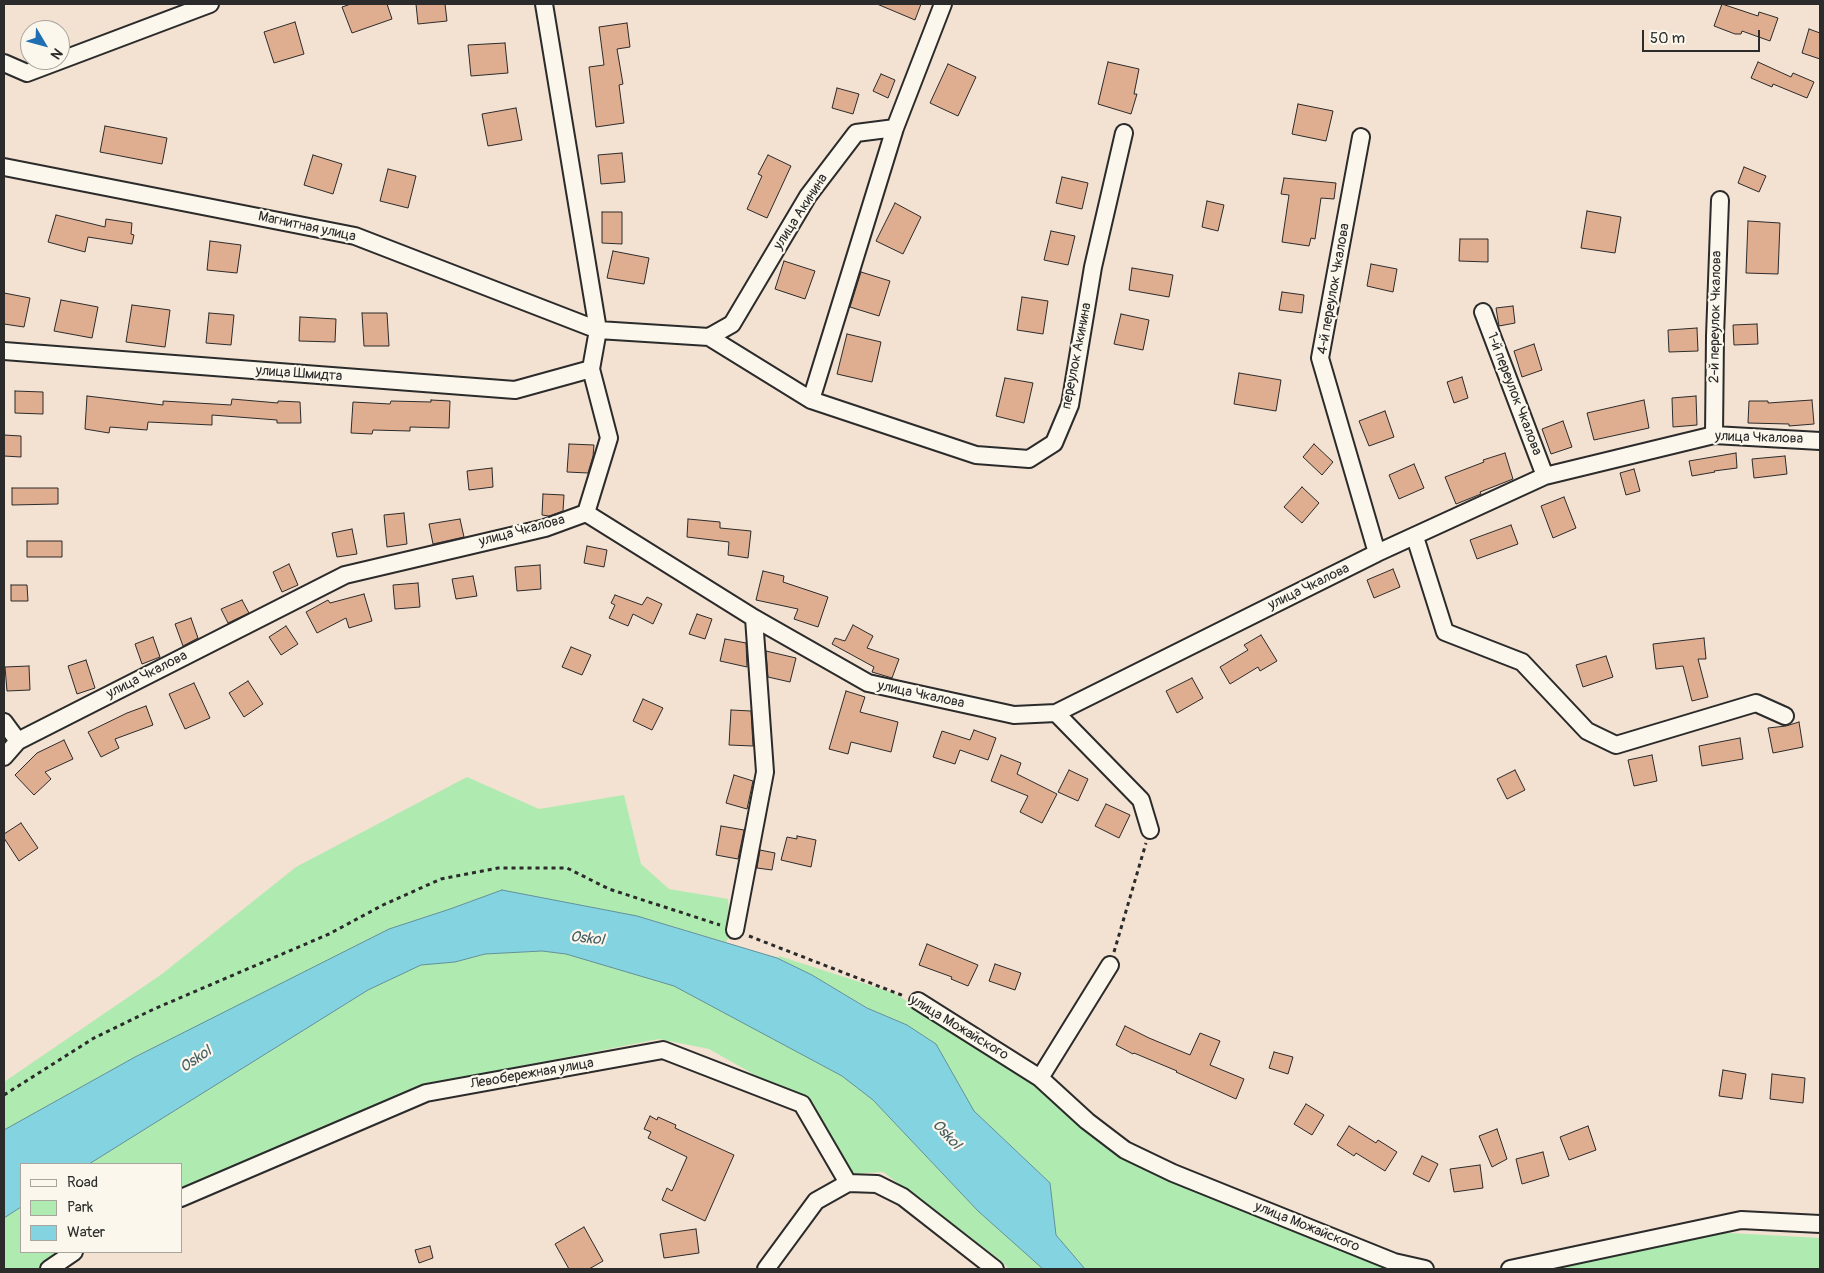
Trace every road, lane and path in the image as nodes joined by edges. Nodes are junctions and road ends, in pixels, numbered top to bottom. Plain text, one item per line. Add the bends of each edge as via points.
1 (210, 4) edge
2 (544, 4) edge
3 (943, 4) edge
4 (4, 63) edge
5 (895, 128) junction
6 (1124, 133) dead end
7 (1361, 138) dead end
8 (4, 167) edge
9 (1720, 200) dead end
10 (1483, 312) dead end
11 (598, 330) junction
12 (709, 337) junction
13 (4, 351) edge
14 (591, 369) junction
15 (810, 400) junction
16 (1714, 435) junction
17 (1820, 441) edge
18 (1545, 476) junction
19 (586, 513) junction
20 (1415, 537) junction
21 (1377, 553) junction
22 (754, 618) junction
23 (1056, 713) junction
24 (1786, 716) dead end
25 (4, 722) edge
26 (18, 741) junction
27 (4, 757) edge
28 (1150, 830) joint
29 (735, 930) junction
30 (1110, 965) joint
31 (918, 1001) joint
32 (1040, 1078) junction
33 (4, 1095) edge
34 (848, 1183) junction
35 (182, 1198) edge
36 (1820, 1224) edge
37 (73, 1253) edge
38 (773, 1266) edge
39 (49, 1269) edge
40 (995, 1269) edge
41 (1426, 1269) edge
42 (1510, 1269) edge

1 - 4 street via 27,73
2 - 11 street
3 - 5 street
5 - 12 street, улица Акинина via 856,133 808,196 732,324
5 - 15 street
6 - 15 street, переулок Акинина via 1093,267 1070,405 1054,443 1029,460 976,455
7 - 21 street, 4-й переулок Чкалова via 1320,358
8 - 11 street, Магнитная улица via 355,236
9 - 16 street, 2-й переулок Чкалова
10 - 18 street, 1-й переулок Чкалова
11 - 12 street
11 - 14 street
12 - 15 street, переулок Акинина
13 - 14 street, улица Шмидта via 515,390
14 - 19 street via 609,438
16 - 17 street, улица Чкалова
16 - 18 street, улица Чкалова
18 - 20 street, улица Чкалова
19 - 22 street, улица Чкалова
19 - 26 street, улица Чкалова via 545,528 345,575
20 - 21 street, улица Чкалова
20 - 24 street via 1445,632 1522,662 1587,731 1616,744 1756,702
21 - 23 street, улица Чкалова
22 - 23 street, улица Чкалова via 868,683 1014,716
22 - 29 street via 765,772
23 - 28 street via 1140,800
25 - 26 street
26 - 27 street, улица Чкалова
28 - 30 path
29 - 31 path, улица Можайского
29 - 33 path, улица Можайского via 609,889 567,868 498,868 441,880 383,905 329,934 94,1038
30 - 32 street
31 - 32 street, улица Можайского
32 - 41 street, улица Можайского via 1125,1150 1173,1173 1394,1262
34 - 35 street, Левобережная улица via 802,1104 664,1050 426,1092
34 - 38 street via 816,1201
34 - 40 street via 877,1184 903,1197
36 - 42 street via 1741,1220
37 - 39 street

